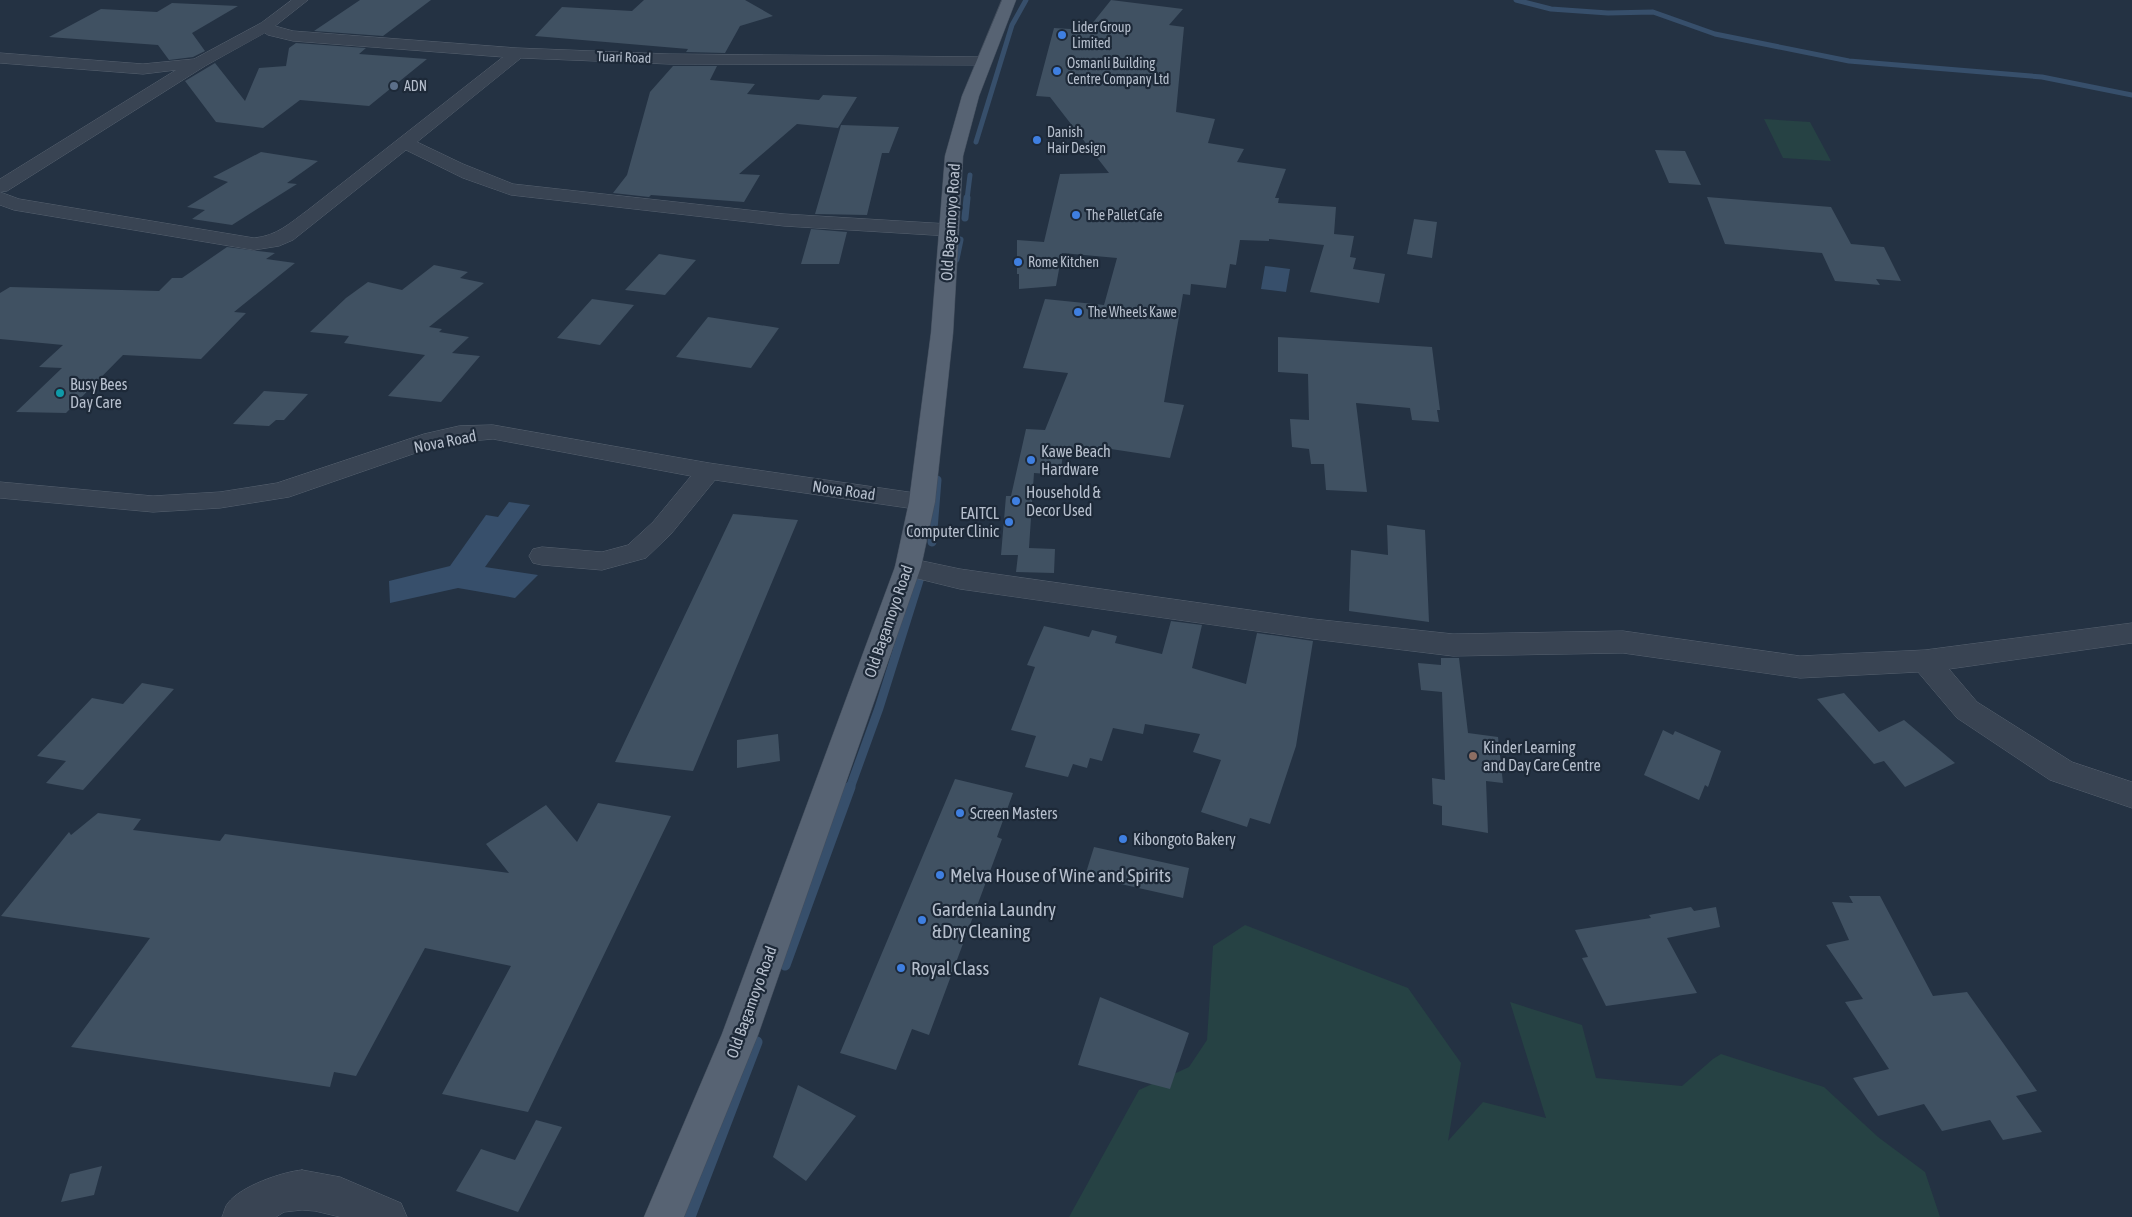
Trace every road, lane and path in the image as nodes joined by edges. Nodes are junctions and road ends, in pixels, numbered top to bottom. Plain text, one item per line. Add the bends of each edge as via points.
1 (301, 0) edge
2 (1010, 0) edge
3 (266, 26) junction
4 (517, 53) junction
5 (0, 58) edge
6 (984, 60) junction
7 (199, 63) junction
8 (404, 142) junction
9 (0, 186) edge
10 (0, 198) edge
11 (949, 230) junction
12 (708, 471) junction
13 (0, 490) edge
14 (922, 502) junction
15 (542, 556) dead end
16 (908, 567) junction
17 (2132, 633) edge
18 (1925, 661) junction
19 (2132, 795) edge
20 (242, 1217) edge
21 (387, 1217) edge
22 (664, 1217) edge

1 - 3 street
2 - 6 main road, Old Bagamoyo Road
3 - 4 street, Tuari Road via 273,32 293,36
3 - 7 street
4 - 6 street, Tuari Road via 669,59
4 - 8 street
5 - 7 street via 142,69
6 - 11 main road, Old Bagamoyo Road via 954,156
7 - 9 street
8 - 10 street via 286,236 272,242 254,244 172,232 14,204
8 - 11 street via 451,167 511,189 784,220
11 - 14 main road, Old Bagamoyo Road via 942,333
12 - 13 street, Nova Road via 493,432 459,434 424,442 280,491 220,500 153,504
12 - 14 street, Nova Road
12 - 15 street via 662,528 637,552 602,561
14 - 16 main road, Old Bagamoyo Road
16 - 18 street via 960,579 1304,628 1453,645 1623,642 1800,667
16 - 22 main road, Old Bagamoyo Road via 740,1035
17 - 18 street
18 - 19 street via 1967,710 2060,771
20 - 21 street via 257,1205 288,1191 318,1190

